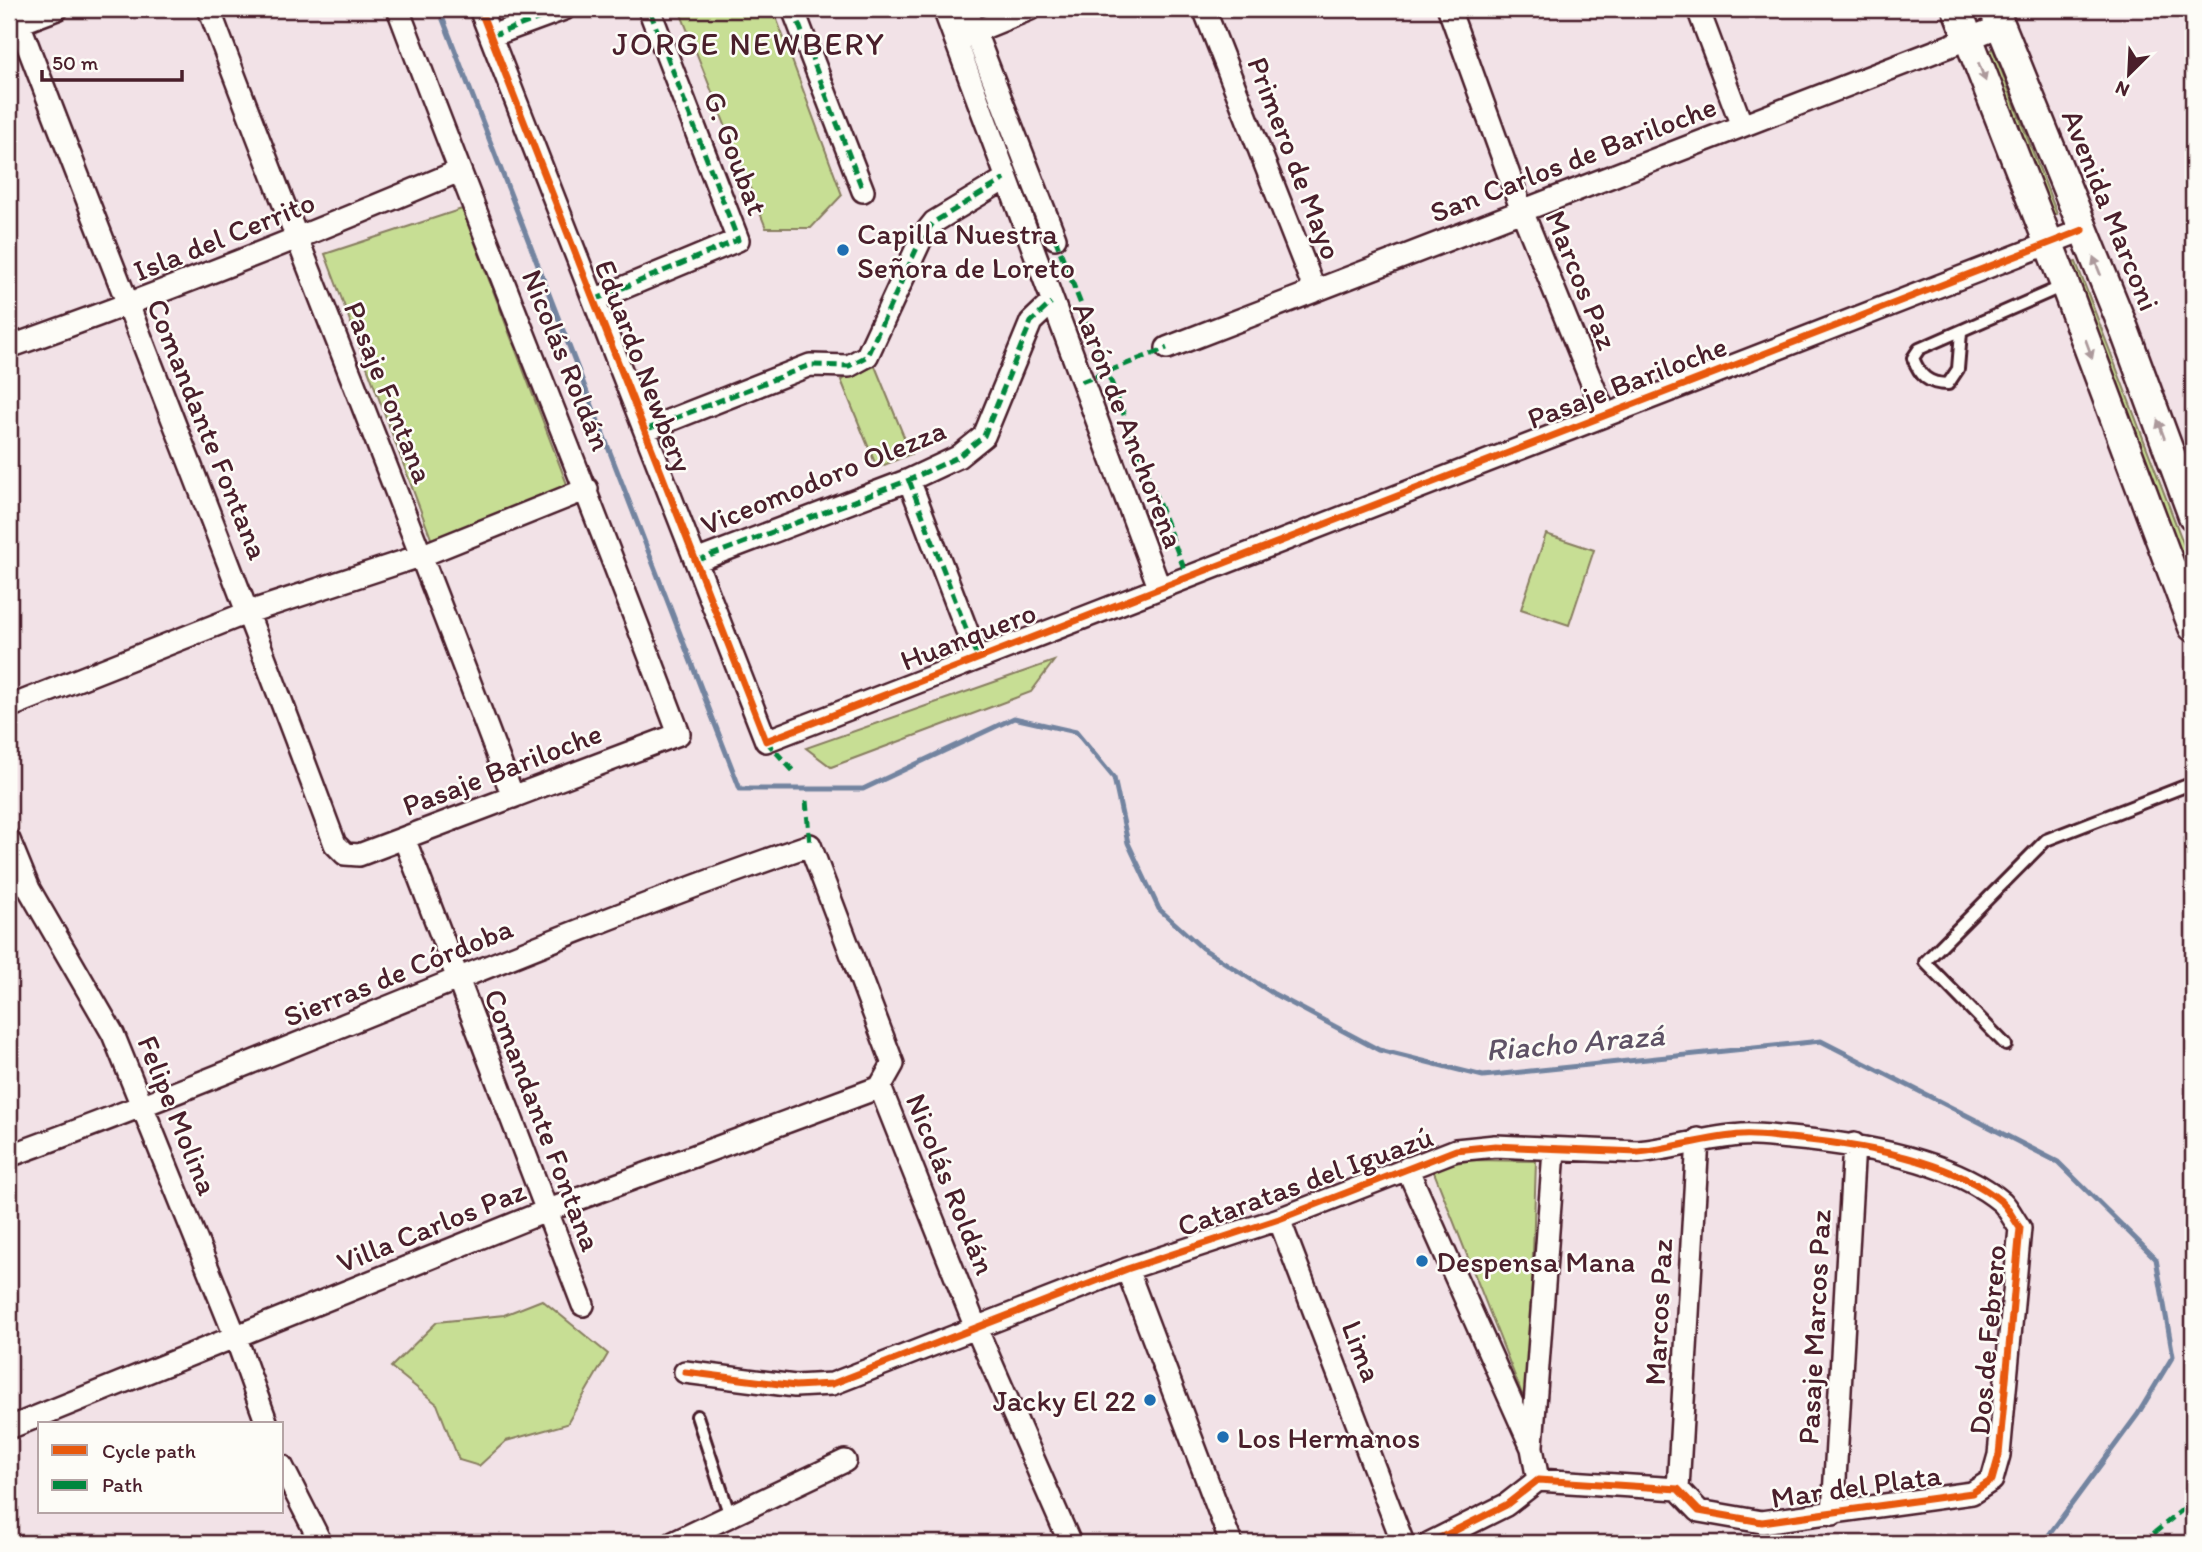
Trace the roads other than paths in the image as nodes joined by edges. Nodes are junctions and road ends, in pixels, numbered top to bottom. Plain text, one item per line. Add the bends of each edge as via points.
1 (57, 9) edge
2 (209, 9) edge
3 (398, 9) edge
4 (480, 9) edge
5 (564, 9) edge
6 (649, 9) edge
7 (793, 9) edge
8 (944, 9) edge
9 (965, 9) edge
10 (1030, 9) edge
11 (1204, 9) edge
12 (1449, 9) edge
13 (1698, 9) edge
14 (1957, 9) edge
15 (1997, 18) edge
16 (14, 25) edge
17 (965, 35) junction
18 (491, 36) junction
19 (1969, 39) junction
20 (1742, 126) junction
21 (459, 171) junction
22 (1005, 179) junction
23 (863, 191) dead end
24 (1522, 211) junction
25 (2083, 230) junction
26 (1055, 238) dead end
27 (296, 240) junction
28 (2049, 243) junction
29 (2065, 285) junction
30 (1315, 290) junction
31 (594, 300) junction
32 (1051, 303) junction
33 (127, 306) junction
34 (1961, 332) junction
35 (9, 347) edge
36 (1167, 348) dead end
37 (1605, 415) junction
38 (645, 430) junction
39 (909, 480) junction
40 (587, 489) junction
41 (2193, 516) edge
42 (423, 555) junction
43 (696, 561) junction
44 (1187, 576) joint
45 (1159, 587) junction
46 (249, 612) junction
47 (2193, 627) edge
48 (977, 657) junction
49 (9, 707) edge
50 (679, 734) joint
51 (766, 741) joint
52 (2193, 783) edge
53 (513, 797) junction
54 (404, 838) junction
55 (9, 840) edge
56 (810, 845) joint
57 (345, 854) joint
58 (456, 981) junction
59 (2006, 1045) dead end
60 (880, 1087) junction
61 (144, 1107) junction
62 (1698, 1139) junction
63 (1854, 1144) junction
64 (1554, 1151) junction
65 (9, 1156) edge
66 (1407, 1168) junction
67 (546, 1211) junction
68 (1279, 1219) junction
69 (2020, 1228) joint
70 (1127, 1269) junction
71 (583, 1305) dead end
72 (976, 1328) junction
73 (236, 1338) junction
74 (685, 1372) dead end
75 (697, 1416) dead end
76 (266, 1422) edge
77 (9, 1429) edge
78 (1532, 1448) junction
79 (1999, 1455) joint
80 (845, 1461) dead end
81 (284, 1469) edge
82 (1538, 1480) junction
83 (1678, 1489) junction
84 (1833, 1514) junction
85 (730, 1516) junction
86 (321, 1543) edge
87 (673, 1543) edge
88 (1070, 1543) edge
89 (1231, 1543) edge
90 (1403, 1543) edge
91 (1430, 1543) edge

1 - 16 street
2 - 27 street, Pasaje Fontana
3 - 21 street, Nicolás Roldán
4 - 18 street, Eduardo Newbery
5 - 18 street
6 - 31 street, G. Goubat via 738,240
7 - 23 street
8 - 17 street, Aarón de Anchorena
9 - 17 street
10 - 17 street
11 - 30 street, Primero de Mayo
12 - 24 street, Marcos Paz
13 - 20 street
14 - 19 main road
15 - 19 street, San Carlos de Bariloche
15 - 25 main road, Avenida Marconi
16 - 33 street, Comandante Fontana
17 - 22 street, Aarón de Anchorena
17 - 26 street
18 - 31 street, Eduardo Newbery
19 - 20 street, San Carlos de Bariloche
19 -> 28 main road
20 - 24 street, San Carlos de Bariloche
21 - 27 street, Isla del Cerrito
21 - 40 street, Nicolás Roldán
22 - 32 street, Aarón de Anchorena
22 - 38 street via 934,222 922,237 867,356 849,366 810,365
24 - 30 street, San Carlos de Bariloche
24 - 37 street, Marcos Paz
25 - 28 street, Pasaje Bariloche
41 -> 25 main road, Avenida Marconi
27 - 33 street, Isla del Cerrito
27 - 42 street, Pasaje Fontana
28 - 29 main road
28 - 37 street, Pasaje Bariloche
29 - 34 lane
29 -> 47 main road
30 - 36 street, San Carlos de Bariloche
31 - 38 street, Eduardo Newbery
32 - 39 street, Viceomodoro Olezza via 1031,322 984,436 958,457
32 - 45 street, Aarón de Anchorena
33 - 35 street, Isla del Cerrito
33 - 46 street, Comandante Fontana
34 - 34 lane via 1919,349 1913,358 1919,374 1935,384 1948,384 1958,369
37 - 44 street, Pasaje Bariloche
38 - 43 street, Eduardo Newbery
39 - 43 street, Viceomodoro Olezza
39 - 48 street
40 - 42 street
40 - 50 street, Nicolás Roldán
42 - 46 street
42 - 53 street, Pasaje Fontana
43 - 51 street, Eduardo Newbery
44 - 45 street, Huanquero
45 - 48 street, Huanquero
46 - 49 street
46 - 57 street, Comandante Fontana via 335,844
48 - 51 street, Huanquero
50 - 53 street, Pasaje Bariloche
52 - 59 lane via 2046,840 1925,962
53 - 54 street, Pasaje Bariloche
54 - 57 street, Pasaje Bariloche via 359,855
54 - 58 street, Comandante Fontana
55 - 61 street, Felipe Molina via 29,889 113,1034
56 - 58 street, Sierras de Córdoba
56 - 60 street, Nicolás Roldán via 893,1064
58 - 61 street, Sierras de Córdoba
58 - 67 street, Comandante Fontana
60 - 67 street, Villa Carlos Paz
60 - 72 street, Nicolás Roldán
61 - 65 street, Sierras de Córdoba
61 - 73 street, Felipe Molina
62 - 63 street, Cataratas del Iguazú via 1746,1134
62 - 64 street, Cataratas del Iguazú via 1648,1151
62 - 83 street, Marcos Paz
63 - 69 street, Cataratas del Iguazú via 1977,1184 2004,1204
63 - 84 street, Pasaje Marcos Paz
64 - 66 street, Cataratas del Iguazú via 1495,1146 1456,1150
64 - 78 street
66 - 68 street, Cataratas del Iguazú
66 - 78 street
67 - 71 street, Comandante Fontana
67 - 73 street, Villa Carlos Paz
68 - 70 street, Cataratas del Iguazú
68 - 90 street, Lima
69 - 79 street, Dos de Febrero
70 - 72 street, Cataratas del Iguazú
70 - 89 street
72 - 74 street, Cataratas del Iguazú via 832,1384 796,1386
72 - 88 street, Nicolás Roldán
73 - 76 street, Felipe Molina
73 - 77 street, Villa Carlos Paz
75 - 85 lane
78 - 82 street
79 - 84 street, Mar del Plata via 1992,1480 1972,1493
80 - 85 street
81 - 86 street
82 - 83 street
82 - 91 street via 1506,1505
83 - 84 street, Mar del Plata via 1699,1511 1762,1522
85 - 87 street

